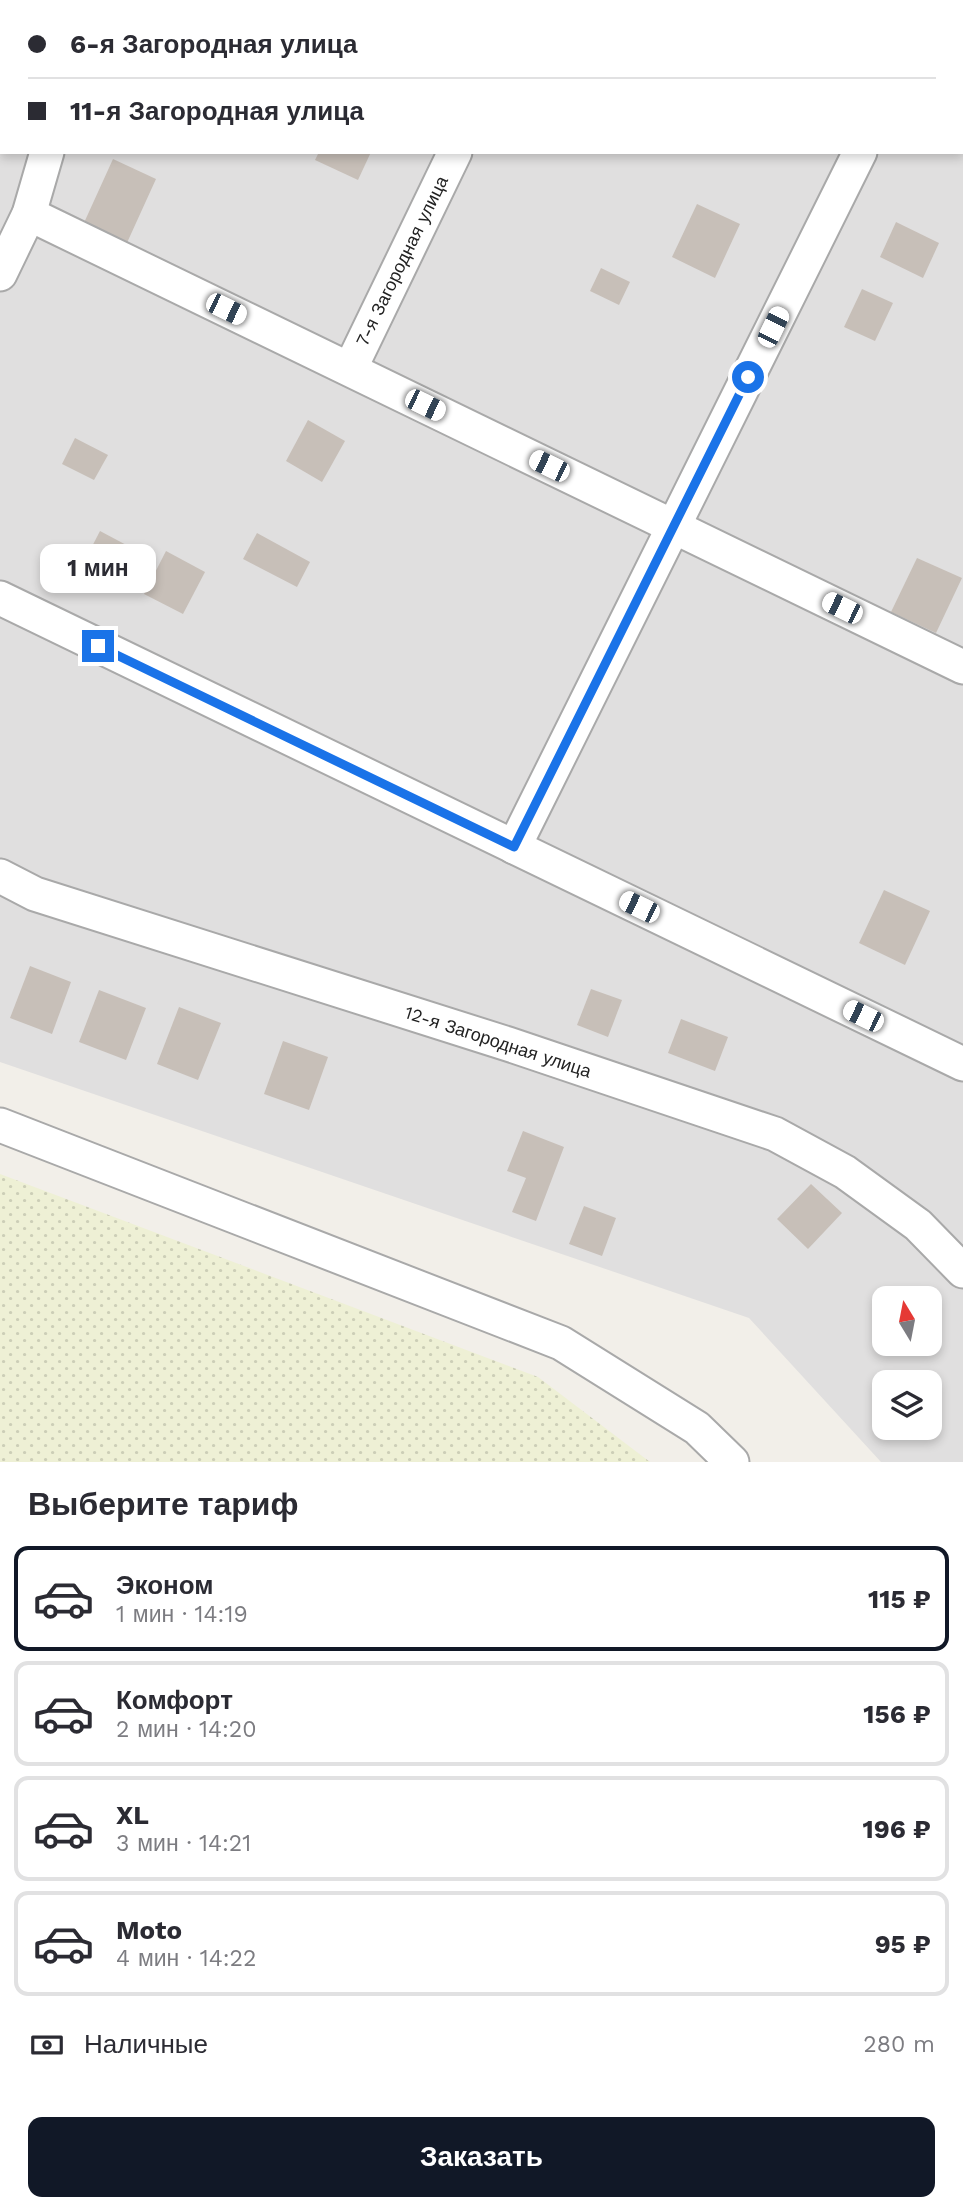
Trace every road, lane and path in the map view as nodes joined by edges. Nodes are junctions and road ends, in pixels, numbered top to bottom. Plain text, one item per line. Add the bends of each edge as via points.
1 (46, 154) edge
2 (454, 154) edge
3 (859, 154) edge
4 (29, 214) junction
5 (0, 274) edge
6 (350, 369) junction
7 (673, 526) junction
8 (0, 598) edge
9 (963, 667) edge
10 (514, 847) junction
11 (0, 876) edge
12 (963, 1064) edge
13 (0, 1125) edge
14 (963, 1271) edge
15 (732, 1462) edge

1 - 4 street
2 - 6 street, 7-я Загородная улица
3 - 7 street
4 - 5 street
4 - 6 street
6 - 7 street
7 - 9 street
7 - 10 street
8 - 10 street
10 - 12 street
11 - 14 street, 12-я Загородная улица via 36,894 775,1133 856,1180 918,1225
13 - 15 street via 561,1342 697,1428

